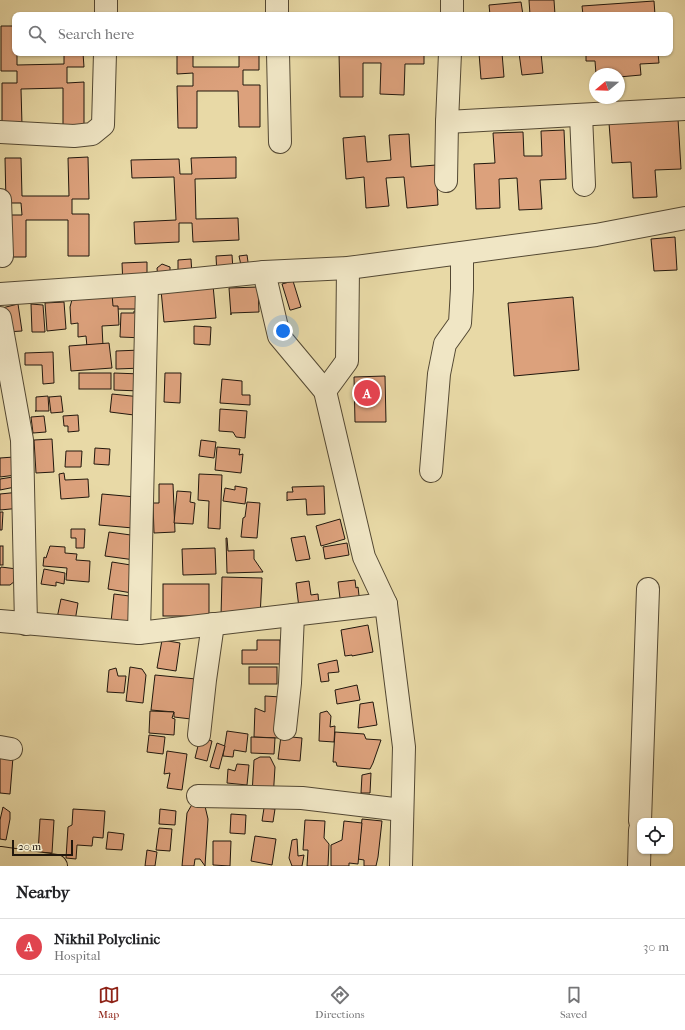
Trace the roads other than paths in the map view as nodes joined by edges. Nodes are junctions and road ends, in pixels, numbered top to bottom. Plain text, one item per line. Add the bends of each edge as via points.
1 (106, 0) edge
2 (277, 0) edge
3 (452, 0) edge
4 (106, 12) edge
5 (277, 12) edge
6 (452, 12) edge
7 (105, 56) edge
8 (278, 56) edge
9 (450, 56) edge
10 (685, 108) edge
11 (581, 115) junction
12 (447, 122) junction
13 (0, 132) edge
14 (280, 142) dead end
15 (446, 181) dead end
16 (584, 185) dead end
17 (0, 200) edge
18 (685, 218) edge
19 (462, 253) junction
20 (2, 256) dead end
21 (348, 268) junction
22 (264, 272) junction
23 (147, 284) junction
24 (0, 294) edge
25 (0, 318) edge
26 (324, 391) junction
27 (9, 421) edge
28 (431, 471) dead end
29 (648, 589) dead end
30 (386, 604) junction
31 (293, 615) junction
32 (0, 621) edge
33 (26, 624) junction
34 (213, 624) junction
35 (139, 633) junction
36 (285, 729) dead end
37 (199, 735) dead end
38 (198, 796) dead end
39 (402, 810) junction
40 (640, 818) edge
41 (639, 854) edge
42 (0, 858) edge
43 (56, 866) edge
44 (401, 866) edge
45 (639, 866) edge

1 - 4 street
2 - 5 street
3 - 6 street
7 - 13 street via 103,125 92,134 74,136
8 - 14 street
9 - 12 street
10 - 11 street
11 - 12 street
11 - 16 street
12 - 15 street
17 - 20 street
18 - 19 street via 596,235
19 - 21 street
19 - 28 street via 460,323 445,344 439,374
21 - 22 street
21 - 26 street via 348,361
22 - 23 street
22 - 26 street via 279,336
23 - 24 street
23 - 35 street
25 - 27 street
26 - 30 street via 364,557
27 - 33 street via 22,440
29 - 40 street
30 - 31 street
30 - 39 street via 404,747
31 - 34 street
31 - 36 street
32 - 33 street
33 - 35 street
34 - 35 street
34 - 37 street
38 - 39 street via 302,798
39 - 44 street
41 - 45 street
42 - 43 main road

